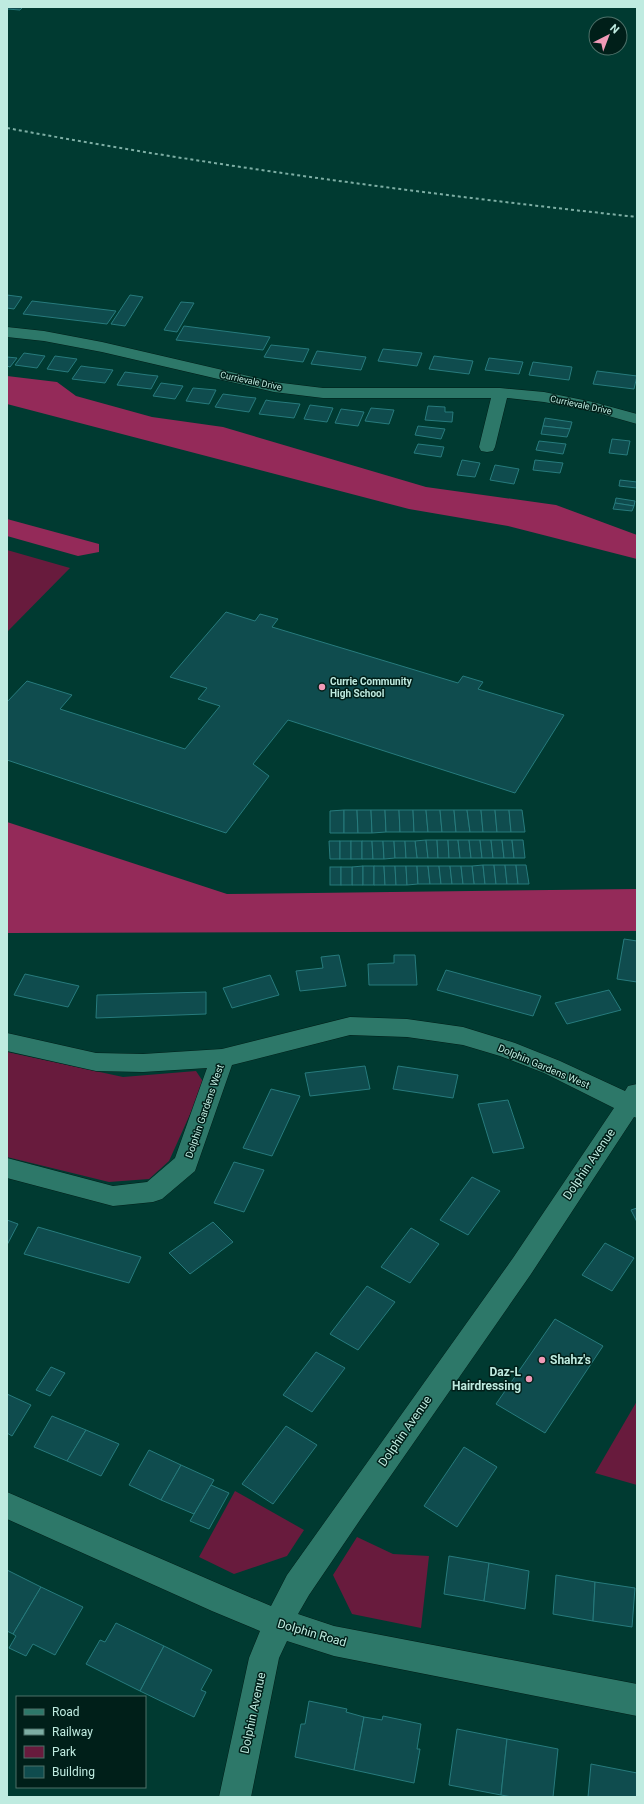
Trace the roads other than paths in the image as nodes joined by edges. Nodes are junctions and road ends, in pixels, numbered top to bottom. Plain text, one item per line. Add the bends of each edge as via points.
1 (7, 332) edge
2 (500, 393) junction
3 (637, 419) edge
4 (487, 447) dead end
5 (7, 1042) edge
6 (222, 1058) junction
7 (634, 1102) edge
8 (7, 1168) edge
9 (7, 1505) edge
10 (278, 1623) junction
11 (637, 1700) edge
12 (235, 1797) edge

1 - 2 street, Currievale Drive via 102,346 274,387 323,393
2 - 3 street, Currievale Drive via 544,397
2 - 4 street
5 - 6 street, Dolphin Gardens West via 96,1062 143,1063
6 - 7 street, Dolphin Gardens West via 350,1026 407,1028 463,1036 507,1049
6 - 8 street, Dolphin Gardens West via 186,1164 153,1192 113,1196
7 - 10 street, Dolphin Avenue via 298,1585
9 - 10 street, Dolphin Road
10 - 11 street, Dolphin Road via 334,1641
10 - 12 street, Dolphin Avenue via 264,1658

